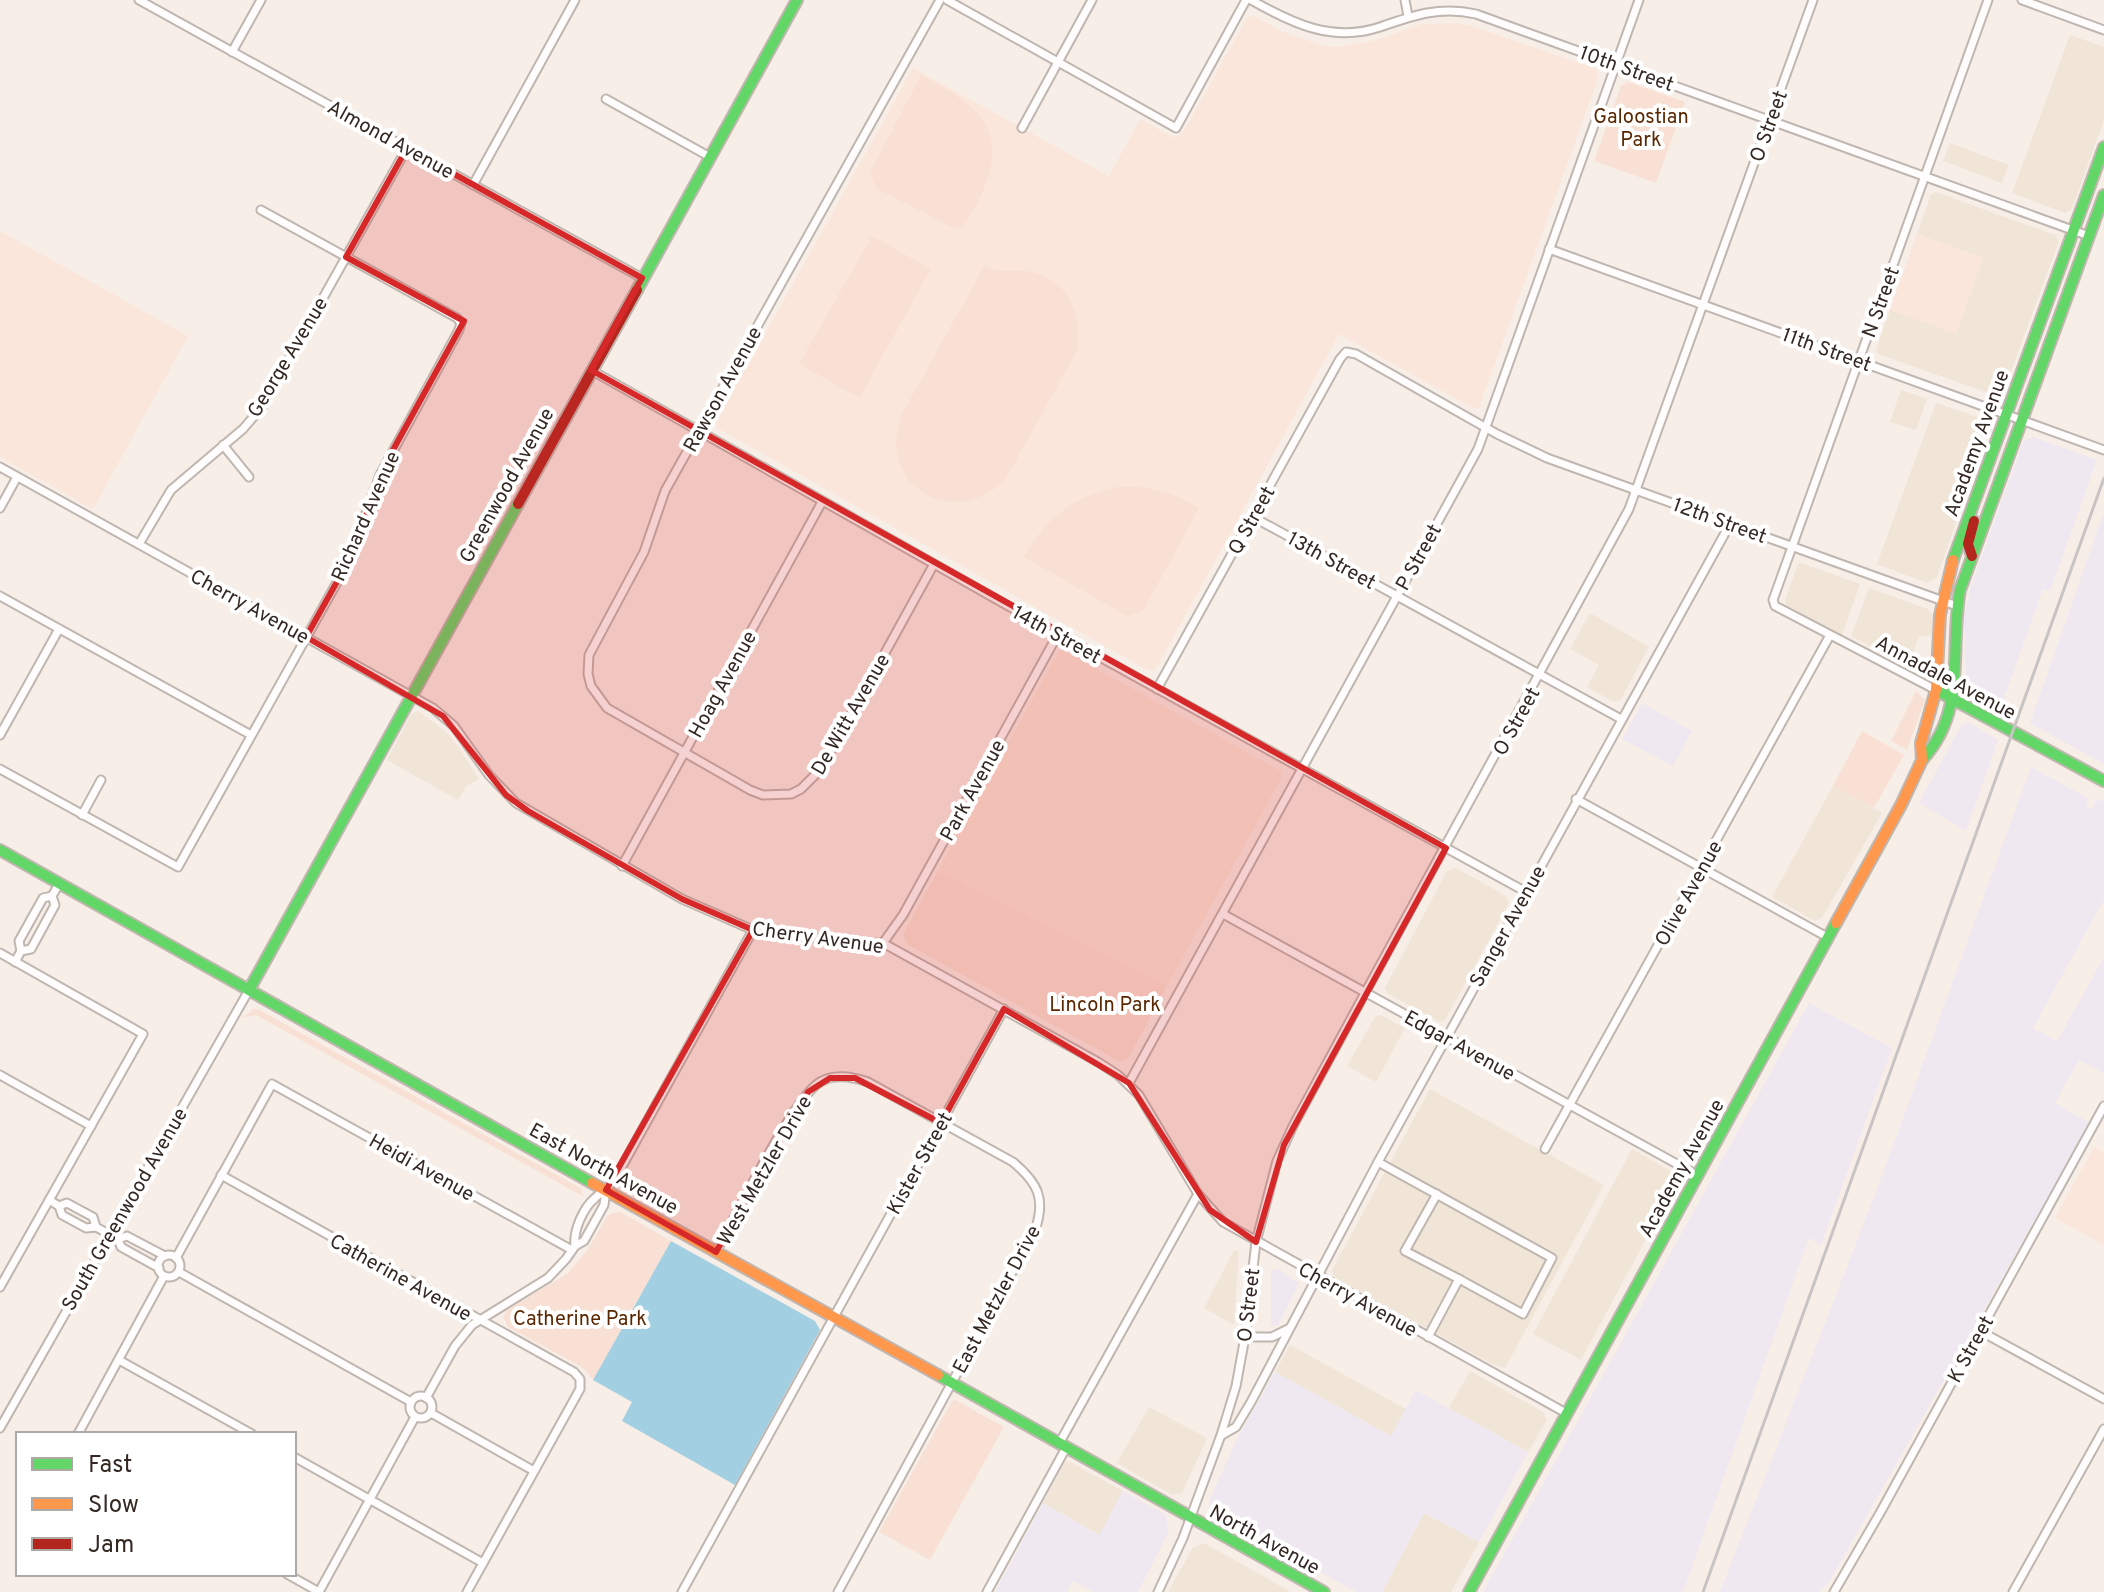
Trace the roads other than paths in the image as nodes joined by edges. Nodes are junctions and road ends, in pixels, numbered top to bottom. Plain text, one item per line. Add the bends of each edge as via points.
1 (139, 0) edge
2 (261, 0) edge
3 (575, 0) edge
4 (797, 0) edge
5 (940, 0) edge
6 (947, 0) edge
7 (1092, 0) edge
8 (1249, 0) edge
9 (1405, 0) edge
10 (1467, 0) edge
11 (1639, 0) edge
12 (1813, 0) edge
13 (1988, 0) edge
14 (2022, 0) edge
15 (1463, 11) junction
16 (1408, 16) junction
17 (2104, 30) edge
18 (232, 52) junction
19 (1058, 62) junction
20 (1616, 64) junction
21 (606, 99) dead end
22 (1770, 120) junction
23 (1022, 128) dead end
24 (2104, 147) edge
25 (407, 148) junction
26 (710, 157) junction
27 (1925, 175) junction
28 (473, 185) junction
29 (2104, 195) edge
30 (261, 210) dead end
31 (2073, 230) junction
32 (2089, 236) junction
33 (1549, 249) junction
34 (346, 257) junction
35 (642, 278) junction
36 (1704, 305) junction
37 (1858, 361) junction
38 (591, 370) junction
39 (2006, 414) junction
40 (2021, 419) junction
41 (1486, 427) junction
42 (698, 431) junction
43 (223, 445) junction
44 (2104, 450) edge
45 (0, 467) edge
46 (17, 477) junction
47 (249, 477) dead end
48 (1637, 490) junction
49 (1976, 497) junction
50 (822, 502) junction
51 (0, 508) edge
52 (1253, 517) junction
53 (1730, 524) junction
54 (139, 544) junction
55 (1792, 546) junction
56 (1972, 556) junction
57 (934, 564) junction
58 (0, 596) edge
59 (1397, 597) junction
60 (1942, 601) junction
61 (1773, 603) joint
62 (1957, 606) junction
63 (59, 629) junction
64 (1058, 634) junction
65 (306, 637) junction
66 (1829, 637) junction
67 (1541, 676) junction
68 (1157, 689) junction
69 (1936, 690) junction
70 (410, 695) junction
71 (1952, 698) junction
72 (1621, 719) junction
73 (0, 735) edge
74 (251, 735) junction
75 (684, 753) junction
76 (1922, 760) junction
77 (0, 769) edge
78 (1303, 769) junction
79 (101, 780) dead end
80 (2104, 781) edge
81 (1576, 799) junction
82 (82, 815) junction
83 (1446, 848) junction
84 (0, 850) edge
85 (622, 866) junction
86 (1703, 868) junction
87 (59, 884) junction
88 (1526, 892) junction
89 (52, 896) junction
90 (1223, 914) junction
91 (753, 930) junction
92 (1829, 938) junction
93 (883, 943) junction
94 (21, 951) junction
95 (0, 953) edge
96 (15, 962) junction
97 (249, 990) junction
98 (1365, 993) junction
99 (1004, 1009) junction
100 (1447, 1037) junction
101 (0, 1075) edge
102 (1129, 1083) junction
103 (1571, 1105) junction
104 (2104, 1106) edge
105 (941, 1123) junction
106 (91, 1126) junction
107 (1545, 1149) dead end
108 (1378, 1162) junction
109 (221, 1175) junction
110 (1697, 1175) junction
111 (606, 1190) junction
112 (1198, 1194) junction
113 (1437, 1194) junction
114 (49, 1200) junction
115 (59, 1206) junction
116 (96, 1227) junction
117 (109, 1234) junction
118 (118, 1239) junction
119 (1256, 1242) junction
120 (573, 1248) junction
121 (716, 1252) junction
122 (165, 1256) junction
123 (176, 1258) junction
124 (159, 1268) junction
125 (179, 1272) junction
126 (164, 1276) junction
127 (1317, 1276) junction
128 (1459, 1279) junction
129 (0, 1287) edge
130 (835, 1317) junction
131 (479, 1321) junction
132 (1288, 1329) junction
133 (1980, 1331) junction
134 (1245, 1337) junction
135 (1428, 1337) junction
136 (119, 1360) junction
137 (952, 1383) junction
138 (426, 1398) junction
139 (2104, 1399) edge
140 (411, 1402) junction
141 (431, 1413) junction
142 (1566, 1413) junction
143 (415, 1417) junction
144 (0, 1428) edge
145 (2104, 1429) edge
146 (79, 1432) edge
147 (248, 1432) edge
148 (1221, 1435) junction
149 (1064, 1444) junction
150 (296, 1458) edge
151 (534, 1471) junction
152 (370, 1500) junction
153 (1190, 1518) junction
154 (483, 1563) junction
155 (291, 1576) edge
156 (319, 1592) edge
157 (467, 1592) edge
158 (682, 1592) edge
159 (838, 1592) edge
160 (987, 1592) edge
161 (1158, 1592) edge
162 (1324, 1592) edge
163 (1469, 1592) edge
164 (1834, 1592) edge
165 (2013, 1592) edge

1 - 18 street, Almond Avenue
2 - 18 street
3 - 28 street
4 - 26 street, Greenwood Avenue
5 - 42 street, Rawson Avenue
6 - 19 street
7 - 19 street
8 - 16 street, 10th Street via 1297,25 1325,32 1369,30
8 - 19 street via 1176,128
9 - 16 street
10 - 15 street
11 - 20 street, P Street
12 - 22 street, O Street
13 - 27 street, N Street
14 - 17 street
15 - 16 street, 10th Street
15 - 20 street, 10th Street
18 - 25 street, Almond Avenue
19 - 23 street
20 - 22 street, 10th Street
20 - 33 street, P Street
21 - 26 street
22 - 27 street, 10th Street
22 - 36 street, O Street
24 - 31 street, Academy Avenue
25 - 28 street, Almond Avenue
25 - 34 street, George Avenue
26 - 35 street, Greenwood Avenue
27 - 31 street, 10th Street
27 - 37 street, N Street
28 - 35 street, Almond Avenue
29 - 32 street, Academy Avenue
30 - 34 street, Richard Avenue
31 - 32 street, 10th Street
31 - 39 street, Academy Avenue
32 - 40 street, Academy Avenue
33 - 36 street, 11th Street
33 - 41 street, P Street
34 - 43 street, George Avenue via 262,407
34 - 65 street, Richard Avenue via 461,323 380,475 348,562
35 - 38 street, Greenwood Avenue
36 - 37 street, 11th Street
36 - 48 street, O Street
37 - 39 street, 11th Street
37 - 55 street, N Street
38 - 42 street, 14th Street
38 - 70 street, Greenwood Avenue
39 - 40 street, 11th Street
39 - 49 street, Academy Avenue
40 - 44 street, 11th Street
40 - 56 street, Academy Avenue
41 - 48 street, 12th Street via 1547,458
41 - 52 street, Q Street via 1346,352
41 - 59 street, P Street
42 - 50 street, 14th Street
42 - 75 street, Rawson Avenue via 665,491 644,552 593,643 588,664 591,686 607,708
43 - 47 street
43 - 54 street, George Avenue via 171,490
45 - 46 street, Cherry Avenue
46 - 51 street
46 - 54 street, Cherry Avenue
48 - 53 street, 12th Street
48 - 67 street, O Street
49 - 56 street via 1968,544
49 - 60 street, Academy Avenue
50 - 57 street, 14th Street
50 - 75 street, Hoag Avenue
52 - 59 street, 13th Street
52 - 68 street, Q Street
53 - 55 street, 12th Street
53 - 72 street, Sanger Avenue
54 - 65 street, Cherry Avenue
55 - 60 street, 12th Street
55 - 61 street, N Street
56 - 62 street, Academy Avenue
57 - 64 street, 14th Street
57 - 75 street, De Witt Avenue via 821,769 801,789 778,797 763,795
58 - 63 street
59 - 67 street, 13th Street
59 - 78 street, P Street
60 - 62 street, 12th Street
60 - 69 street, Academy Avenue
61 - 66 street, Annadale Avenue
62 - 71 street, Academy Avenue
63 - 73 street
63 - 74 street
64 - 68 street, 14th Street
64 - 93 street, Park Avenue
65 - 70 street, Cherry Avenue
65 - 74 street, Richard Avenue
66 - 69 street, Annadale Avenue
66 - 86 street, Olive Avenue
67 - 72 street, 13th Street
67 - 83 street, O Street
68 - 78 street, 14th Street
69 - 71 street, Annadale Avenue
69 - 76 street, Academy Avenue via 1921,743
70 - 85 street, Cherry Avenue via 454,726 516,803
70 - 97 street, Greenwood Avenue
71 - 76 street, Academy Avenue via 1936,749
71 - 80 street, Annadale Avenue
72 - 81 street, Sanger Avenue
74 - 82 street, Richard Avenue via 178,867
75 - 85 street, Hoag Avenue
76 - 92 street, Academy Avenue
77 - 82 street
78 - 83 street, 14th Street
78 - 90 street, P Street
79 - 82 street
81 - 86 street
81 - 88 street, Sanger Avenue
83 - 88 street, 14th Street
83 - 98 street, O Street
84 - 87 street, East North Avenue
85 - 91 street, Cherry Avenue
86 - 92 street
86 - 103 street, Olive Avenue
87 - 89 street
87 - 97 street, East North Avenue
88 - 100 street, Sanger Avenue
89 - 94 street via 43,898 19,941
89 - 94 street via 55,905 31,949
90 - 98 street, Edgar Avenue
90 - 102 street, P Street
91 - 93 street, Cherry Avenue
91 - 111 street
92 - 110 street, Academy Avenue
93 - 99 street, Cherry Avenue
94 - 96 street
95 - 96 street
96 - 106 street via 143,1034
97 - 111 street, East North Avenue
97 - 117 street, South Greenwood Avenue
98 - 100 street, Edgar Avenue
98 - 119 street, O Street via 1284,1145
99 - 102 street, Cherry Avenue
99 - 105 street, Kister Street
100 - 103 street, Edgar Avenue
100 - 108 street, Sanger Avenue
101 - 106 street
102 - 112 street, Cherry Avenue
103 - 107 street, Olive Avenue
103 - 110 street, Edgar Avenue
104 - 133 street, K Street
105 - 121 street, West Metzler Drive via 855,1078 820,1082 799,1103
105 - 130 street, Kister Street
105 - 137 street, East Metzler Drive via 1013,1162 1029,1175 1040,1200 1035,1230
106 - 114 street
108 - 113 street
108 - 127 street, Sanger Avenue
109 - 120 street, Heidi Avenue via 272,1084
109 - 123 street
109 - 131 street, Catherine Avenue
110 - 142 street, Academy Avenue
111 - 120 street via 604,1205 584,1241
111 - 120 street via 586,1210 573,1234
111 - 121 street, East North Avenue
112 - 119 street, Cherry Avenue via 1223,1222
112 - 149 street
113 - 128 street via 1405,1251
113 - 128 street via 1552,1258 1523,1314
114 - 115 street
114 - 129 street
115 - 116 street via 62,1215 86,1228
115 - 116 street via 67,1203 93,1217
116 - 117 street
117 - 118 street
117 - 144 street, South Greenwood Avenue
118 - 122 street via 127,1236
118 - 124 street via 121,1247
119 - 127 street, Cherry Avenue
119 - 134 street, O Street
120 - 131 street via 548,1278
121 - 130 street, East North Avenue
122 - 123 street
122 - 124 street
123 - 125 street
124 - 126 street
125 - 126 street
125 - 140 street
126 - 136 street
127 - 132 street, Sanger Avenue
127 - 135 street, Cherry Avenue
128 - 135 street
130 - 137 street, East North Avenue
130 - 158 street, Kister Street
131 - 138 street via 455,1346
131 - 151 street, Catherine Avenue via 580,1379 580,1389
132 - 134 street via 1272,1337
132 - 148 street, Sanger Avenue via 1236,1427
133 - 139 street
133 - 164 street, K Street
134 - 148 street, O Street
135 - 142 street, Cherry Avenue
136 - 146 street
136 - 147 street
137 - 149 street, East North Avenue
137 - 159 street, East Metzler Drive
138 - 140 street
138 - 141 street
140 - 143 street
141 - 143 street
141 - 151 street
142 - 163 street, Academy Avenue
143 - 152 street
145 - 165 street
148 - 153 street, Sanger Avenue
149 - 153 street, East North Avenue
149 - 160 street
150 - 152 street
151 - 154 street
152 - 154 street
152 - 156 street
153 - 161 street, Sanger Avenue
153 - 162 street, North Avenue
154 - 157 street
155 - 156 street

